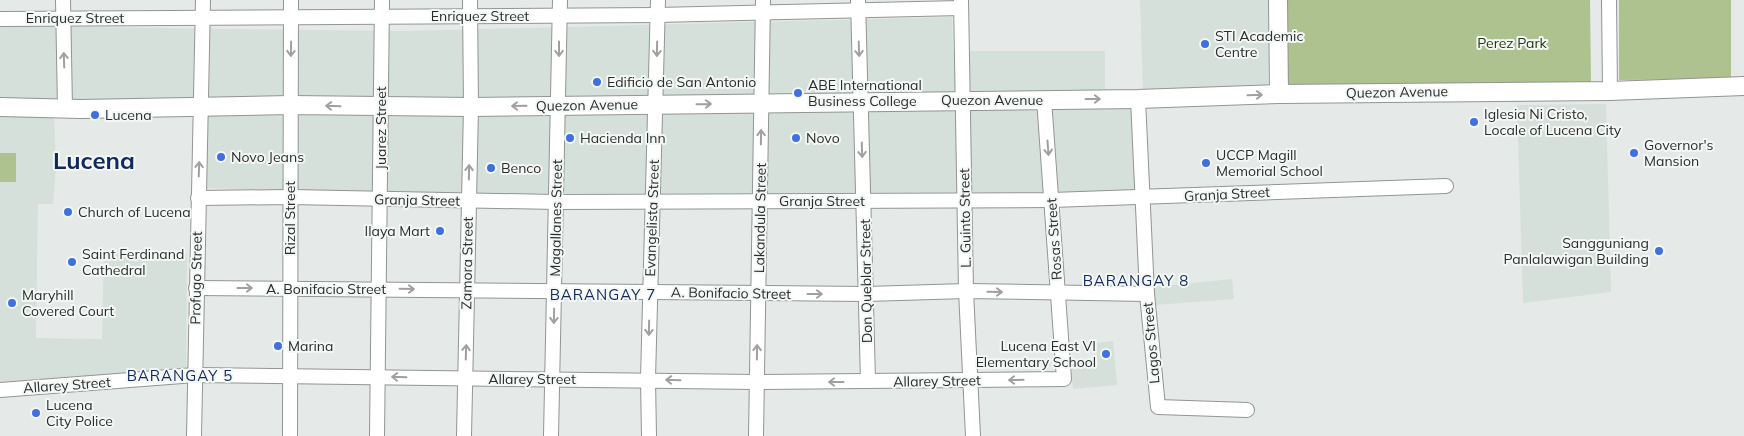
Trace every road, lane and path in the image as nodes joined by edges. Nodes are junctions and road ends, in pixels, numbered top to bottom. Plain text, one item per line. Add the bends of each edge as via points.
1 (63, 0) edge
2 (203, 0) edge
3 (291, 0) edge
4 (382, 0) edge
5 (470, 0) edge
6 (560, 0) edge
7 (658, 0) edge
8 (1278, 0) edge
9 (1609, 0) edge
10 (961, 4) edge
11 (858, 5) edge
12 (763, 6) edge
13 (657, 15) junction
14 (382, 16) junction
15 (470, 16) junction
16 (558, 16) junction
17 (291, 17) junction
18 (62, 18) junction
19 (0, 19) edge
20 (202, 19) junction
21 (1744, 86) edge
22 (1610, 91) junction
23 (1279, 94) junction
24 (1138, 99) junction
25 (963, 100) junction
26 (1044, 100) junction
27 (860, 101) junction
28 (762, 103) junction
29 (290, 104) junction
30 (655, 105) junction
31 (558, 106) junction
32 (0, 107) edge
33 (201, 107) junction
34 (470, 107) junction
35 (65, 108) junction
36 (382, 108) junction
37 (1446, 186) dead end
38 (290, 197) junction
39 (198, 198) junction
40 (1144, 198) junction
41 (381, 199) junction
42 (468, 200) junction
43 (864, 200) junction
44 (964, 200) junction
45 (1052, 200) junction
46 (652, 201) junction
47 (760, 201) junction
48 (556, 202) junction
49 (196, 288) junction
50 (290, 288) junction
51 (380, 289) junction
52 (468, 290) junction
53 (554, 290) junction
54 (966, 291) junction
55 (650, 292) junction
56 (758, 294) junction
57 (866, 294) junction
58 (1058, 294) junction
59 (1147, 294) junction
60 (195, 375) junction
61 (290, 375) junction
62 (378, 376) junction
63 (553, 379) junction
64 (648, 379) junction
65 (1064, 379) joint
66 (465, 380) junction
67 (970, 380) junction
68 (757, 382) junction
69 (868, 382) junction
70 (0, 390) edge
71 (1246, 410) dead end
72 (194, 436) edge
73 (290, 436) edge
74 (377, 436) edge
75 (464, 436) edge
76 (551, 436) edge
77 (649, 436) edge
78 (756, 436) edge
79 (973, 436) edge

1 - 18 street
2 - 20 street, Profugo Street
3 - 17 street, Rizal Street
4 - 14 street, Juarez Street
5 - 15 street, Zamora Street
6 - 16 street, Magallanes Street
7 - 13 street, Evangelista Street
8 - 23 main road
9 - 22 street
10 - 11 street, Enriquez Street
10 - 25 street, L. Guinto Street
11 - 12 street, Enriquez Street
11 -> 27 street, Don Queblar Street
12 - 13 street, Enriquez Street
12 - 28 street, Lakandula Street
13 - 16 street, Enriquez Street
13 -> 30 street, Evangelista Street
14 - 15 street, Enriquez Street
14 - 17 street, Enriquez Street
14 - 36 street, Juarez Street
15 - 16 street, Enriquez Street
15 - 34 street, Zamora Street
16 -> 31 street, Magallanes Street
17 - 20 street, Enriquez Street
17 -> 29 street, Rizal Street
18 - 19 street, Enriquez Street
18 - 20 street, Enriquez Street
35 -> 18 street
20 - 33 street, Profugo Street
21 - 22 main road, Quezon Avenue
22 - 23 main road, Quezon Avenue
24 -> 23 main road, Quezon Avenue
26 -> 24 main road, Quezon Avenue
24 - 40 street, Lagos Street
25 - 26 main road, Quezon Avenue
25 - 27 main road, Quezon Avenue
25 - 44 street, L. Guinto Street
26 -> 45 street, Rosas Street
27 - 28 main road, Quezon Avenue
27 -> 43 street, Don Queblar Street
30 -> 28 main road, Quezon Avenue
47 -> 28 street, Lakandula Street
29 - 33 main road, Quezon Avenue
36 -> 29 main road, Quezon Avenue
29 - 38 street, Rizal Street
30 - 31 main road, Quezon Avenue
30 - 46 street, Evangelista Street
31 -> 34 main road, Quezon Avenue
31 - 48 street, Magallanes Street
32 - 35 main road, Quezon Avenue
33 - 35 main road, Quezon Avenue
39 -> 33 street, Profugo Street
34 - 36 main road, Quezon Avenue
42 -> 34 street, Zamora Street
36 - 41 street, Juarez Street
37 - 40 street, Granja Street
38 - 39 street, Granja Street
38 - 41 street, Granja Street
38 - 50 street, Rizal Street
39 - 49 street, Profugo Street
40 - 45 street, Granja Street
40 - 59 street, Lagos Street
41 - 42 street, Granja Street
41 - 51 street, Juarez Street
42 - 48 street, Granja Street
42 - 52 street, Zamora Street
43 - 44 street, Granja Street
43 - 47 street, Granja Street
43 - 57 street, Don Queblar Street
44 - 45 street, Granja Street
44 - 54 street, L. Guinto Street
45 - 58 street, Rosas Street
46 - 47 street, Granja Street
46 - 48 street, Granja Street
46 - 55 street, Evangelista Street
47 - 56 street, Lakandula Street
48 - 53 street, Magallanes Street
49 -> 50 street, A. Bonifacio Street
49 - 60 street, Profugo Street
50 - 51 street, A. Bonifacio Street
50 - 61 street, Rizal Street
51 -> 52 street, A. Bonifacio Street
51 - 62 street, Juarez Street
52 - 53 street, A. Bonifacio Street
66 -> 52 street, Zamora Street
53 - 55 street, A. Bonifacio Street
53 -> 63 street, Magallanes Street
54 - 57 street, A. Bonifacio Street
54 -> 58 street, A. Bonifacio Street
54 - 67 street, L. Guinto Street
55 - 56 street, A. Bonifacio Street
55 -> 64 street, Evangelista Street
56 -> 57 street, A. Bonifacio Street
68 -> 56 street, Lakandula Street
57 - 69 street, Don Queblar Street
58 - 59 street, A. Bonifacio Street
58 - 65 street, Rosas Street
59 - 71 street, Lagos Street via 1158,407
60 - 61 street, Allarey Street
60 - 70 street, Allarey Street
60 - 72 street, Profugo Street
61 - 62 street, Allarey Street
61 - 73 street, Rizal Street
66 -> 62 street, Allarey Street
62 - 74 street, Juarez Street
63 - 64 street, Allarey Street
63 - 66 street, Allarey Street
63 - 76 street, Magallanes Street
68 -> 64 street, Allarey Street
64 - 77 street, Evangelista Street
65 -> 67 street, Allarey Street
66 - 75 street, Zamora Street
67 - 69 street, Allarey Street
67 - 79 street, L. Guinto Street
69 -> 68 street, Allarey Street
68 - 78 street, Lakandula Street

